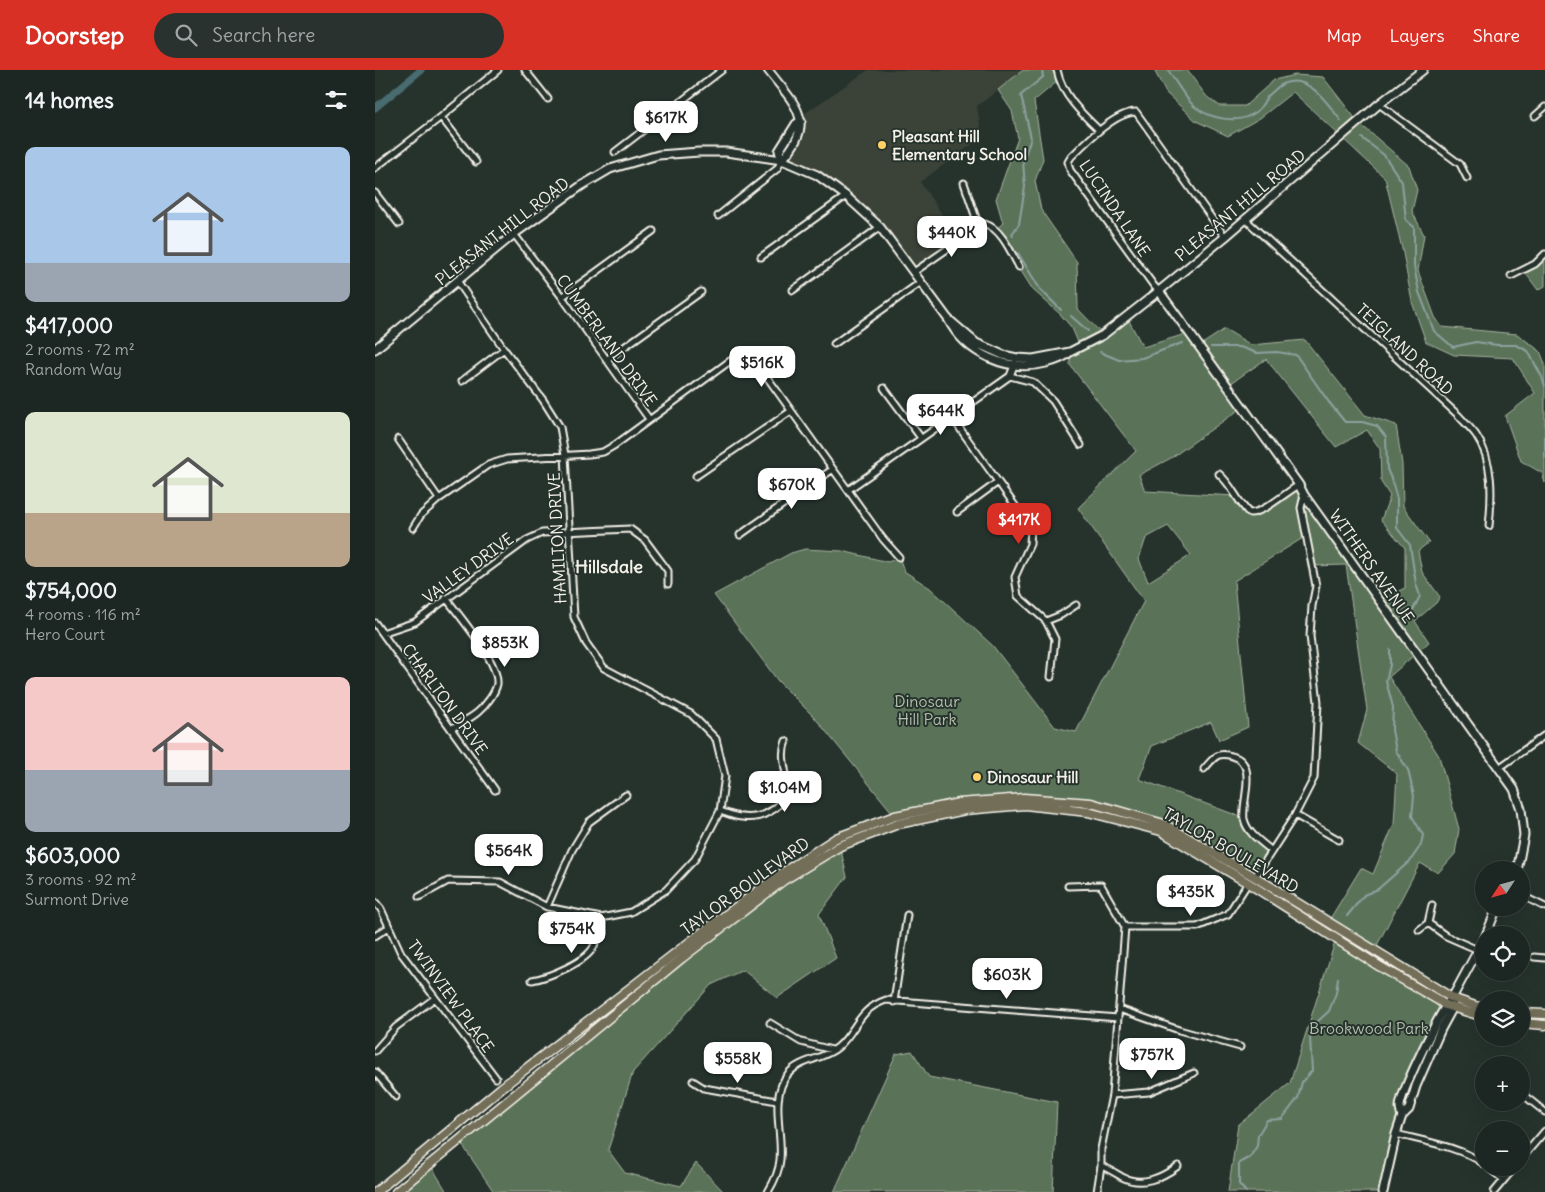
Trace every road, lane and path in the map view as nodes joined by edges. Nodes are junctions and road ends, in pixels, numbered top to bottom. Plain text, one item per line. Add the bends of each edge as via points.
1 (498, 70) edge
2 (525, 70) edge
3 (721, 70) edge
4 (768, 70) edge
5 (1057, 70) edge
6 (1423, 70) edge
7 (548, 98) dead end
8 (1379, 104) junction
9 (1545, 107) edge
10 (1535, 116) dead end
11 (441, 117) junction
12 (1099, 130) junction
13 (615, 152) dead end
14 (781, 160) junction
15 (476, 162) dead end
16 (375, 168) edge
17 (1467, 178) dead end
18 (964, 184) dead end
19 (375, 193) edge
20 (846, 196) junction
21 (717, 216) dead end
22 (1245, 220) junction
23 (399, 224) dead end
24 (880, 227) junction
25 (979, 227) junction
26 (653, 231) dead end
27 (514, 234) junction
28 (1225, 237) junction
29 (1545, 254) edge
30 (761, 257) dead end
31 (1019, 267) dead end
32 (914, 272) junction
33 (1511, 276) dead end
34 (458, 282) junction
35 (921, 282) junction
36 (793, 290) dead end
37 (1159, 291) junction
38 (701, 292) dead end
39 (562, 297) junction
40 (948, 319) junction
41 (834, 344) dead end
42 (375, 349) edge
43 (505, 349) junction
44 (1070, 352) junction
45 (1017, 358) junction
46 (607, 360) junction
47 (1014, 366) junction
48 (1010, 376) junction
49 (462, 381) dead end
50 (884, 388) dead end
51 (791, 411) junction
52 (951, 416) junction
53 (649, 420) junction
54 (921, 438) junction
55 (398, 439) dead end
56 (1081, 445) dead end
57 (565, 455) junction
58 (833, 469) junction
59 (1219, 474) dead end
60 (696, 476) dead end
61 (999, 482) junction
62 (1299, 485) junction
63 (848, 490) junction
64 (1304, 495) junction
65 (439, 499) junction
66 (957, 512) dead end
67 (1489, 526) dead end
68 (413, 528) dead end
69 (570, 530) junction
70 (740, 535) dead end
71 (899, 557) dead end
72 (668, 584) dead end
73 (446, 598) junction
74 (1076, 604) dead end
75 (1047, 621) junction
76 (375, 623) edge
77 (382, 633) junction
78 (1051, 677) dead end
79 (451, 729) junction
80 (1545, 735) edge
81 (786, 741) dead end
82 (1499, 768) junction
83 (1204, 769) dead end
84 (495, 790) dead end
85 (626, 795) dead end
86 (720, 811) junction
87 (1295, 815) junction
88 (1339, 840) dead end
89 (1271, 851) junction
90 (1519, 861) edge
91 (1255, 877) junction
92 (1248, 883) junction
93 (1068, 886) dead end
94 (419, 898) dead end
95 (1530, 900) edge
96 (375, 902) edge
97 (1432, 905) dead end
98 (1545, 907) edge
99 (547, 908) junction
100 (907, 915) dead end
101 (601, 918) junction
102 (1429, 923) junction
103 (389, 928) junction
104 (1125, 928) junction
105 (1419, 930) dead end
106 (375, 936) edge
107 (1475, 949) edge
108 (1475, 956) edge
109 (1534, 958) dead end
110 (1545, 958) edge
111 (532, 980) dead end
112 (435, 998) junction
113 (1452, 998) junction
114 (894, 1002) junction
115 (1475, 1005) edge
116 (1449, 1006) junction
117 (1119, 1009) junction
118 (1530, 1013) edge
119 (1475, 1014) edge
120 (1545, 1014) edge
121 (1118, 1018) junction
122 (770, 1023) dead end
123 (1530, 1024) edge
124 (1545, 1025) edge
125 (1240, 1047) dead end
126 (832, 1050) junction
127 (375, 1051) edge
128 (375, 1072) edge
129 (1194, 1073) dead end
130 (496, 1078) dead end
131 (693, 1081) dead end
132 (1113, 1095) junction
133 (396, 1096) dead end
134 (1530, 1100) edge
135 (777, 1101) junction
136 (1545, 1112) edge
137 (1545, 1131) edge
138 (1396, 1134) junction
139 (1530, 1148) edge
140 (1475, 1158) edge
141 (1101, 1166) junction
142 (1178, 1166) dead end
143 (1499, 1176) edge
144 (1507, 1176) edge
145 (1504, 1180) junction
146 (376, 1192) edge
147 (396, 1192) edge
148 (768, 1192) edge
149 (1097, 1192) edge
150 (1383, 1192) edge
151 (1494, 1192) edge

1 - 11 street
2 - 7 street
3 - 13 street
4 - 14 street via 801,116 801,121 779,151
5 - 12 street via 1061,86 1077,110
6 - 8 street, PLEASANT HILL ROAD
8 - 17 street via 1460,164
8 - 22 street, PLEASANT HILL ROAD
9 - 10 street
11 - 15 street
11 - 16 street
12 - 28 street, LUCINDA LANE via 1130,112 1136,112
12 - 37 street, LUCINDA LANE via 1071,157 1068,162 1070,170
14 - 20 street, PLEASANT HILL ROAD via 817,175
14 - 21 street via 777,169
14 - 27 street, PLEASANT HILL ROAD via 726,152 658,155 610,169
18 - 25 street
19 - 23 street
20 - 24 street, PLEASANT HILL ROAD
20 - 30 street
22 - 28 street, PLEASANT HILL ROAD
22 - 67 street, TEIGLAND ROAD via 1477,436 1488,460
24 - 32 street, PLEASANT HILL ROAD
24 - 36 street
25 - 31 street via 990,225 1009,246
25 - 32 street
26 - 39 street
27 - 34 street, PLEASANT HILL ROAD
27 - 39 street, CUMBERLAND DRIVE
28 - 37 street, PLEASANT HILL ROAD
29 - 33 street via 1535,264
32 - 35 street, PLEASANT HILL ROAD
34 - 42 street, PLEASANT HILL ROAD
34 - 43 street, HAMILTON DRIVE
35 - 40 street, PLEASANT HILL ROAD
35 - 41 street
37 - 44 street, PLEASANT HILL ROAD via 1103,336
37 - 62 street, WITHERS AVENUE
38 - 46 street
39 - 46 street, CUMBERLAND DRIVE
40 - 45 street, PLEASANT HILL ROAD via 976,344
40 - 47 street, PLEASANT HILL ROAD via 958,336 974,349
43 - 49 street
43 - 57 street, HAMILTON DRIVE via 560,427
44 - 45 street, PLEASANT HILL ROAD via 1040,359
44 - 47 street, PLEASANT HILL ROAD via 1048,363
45 - 47 street
46 - 53 street, CUMBERLAND DRIVE
47 - 48 street
48 - 52 street
48 - 56 street via 1033,382 1053,402
50 - 54 street
51 - 53 street, CUMBERLAND DRIVE via 757,363 745,358 730,361
51 - 58 street, CUMBERLAND DRIVE
51 - 60 street
52 - 54 street
52 - 61 street
53 - 57 street via 603,452
54 - 63 street
55 - 65 street
57 - 65 street via 507,459 488,464
57 - 69 street, HAMILTON DRIVE
58 - 63 street, CUMBERLAND DRIVE
58 - 70 street
59 - 62 street via 1228,482 1243,507 1255,514
61 - 66 street
61 - 75 street via 1031,528 1030,544 1015,577 1018,596
62 - 64 street, WITHERS AVENUE
63 - 71 street, CUMBERLAND DRIVE
64 - 82 street, WITHERS AVENUE
64 - 87 street via 1301,508 1316,586 1310,636 1318,702 1314,778
65 - 68 street via 421,515
69 - 72 street, VALLEY DRIVE via 630,529 645,540 668,571
69 - 73 street, VALLEY DRIVE via 542,533 527,540
69 - 86 street, HAMILTON DRIVE via 574,617 586,643 604,668 691,714 716,739 725,776
73 - 77 street, VALLEY DRIVE via 415,622
73 - 79 street via 496,670 497,684 478,712
74 - 75 street
75 - 78 street via 1055,639
76 - 77 street, CHARLTON DRIVE
77 - 79 street, CHARLTON DRIVE
79 - 84 street, CHARLTON DRIVE
80 - 82 street
81 - 86 street via 782,750 787,785 784,799 773,811 743,818
82 - 90 street, WITHERS AVENUE via 1515,789 1521,809 1524,835
83 - 89 street via 1216,755 1224,753 1243,762 1247,778 1244,818 1255,838
85 - 99 street via 589,822 572,850
86 - 101 street, HAMILTON DRIVE via 695,859 666,890 631,912
87 - 88 street
87 - 89 street
89 - 91 street
91 - 113 main road, TAYLOR BOULEVARD
91 - 146 main road, TAYLOR BOULEVARD via 1163,824 1091,803 1024,798 959,803 895,816 836,838 783,873 509,1082
92 - 104 street via 1228,914 1197,927
92 - 116 main road, TAYLOR BOULEVARD
92 - 147 main road, TAYLOR BOULEVARD via 1161,831 1088,812 1025,805 965,810 898,824 840,846 784,880 674,964
93 - 104 street via 1101,886
94 - 99 street, HAMILTON DRIVE via 448,881 500,882
95 - 98 street
96 - 103 street, TWINVIEW PLACE
97 - 102 street
99 - 101 street, HAMILTON DRIVE
100 - 114 street
101 - 111 street via 593,948 576,964 545,978
102 - 105 street
102 - 107 street via 1446,936
103 - 106 street
103 - 112 street, TWINVIEW PLACE via 401,953
104 - 117 street
108 - 113 street
109 - 110 street
112 - 127 street via 397,1027
112 - 130 street, TWINVIEW PLACE
113 - 115 main road, TAYLOR BOULEVARD
113 - 116 street
114 - 121 street
114 - 126 street via 886,1000 866,1010
116 - 119 main road, TAYLOR BOULEVARD
116 - 138 street via 1408,1083 1399,1107 1402,1116
117 - 121 street
117 - 125 street
118 - 120 main road
121 - 132 street
122 - 126 street via 801,1042
123 - 124 main road
126 - 135 street via 820,1058 798,1064 787,1075
128 - 133 street
129 - 132 street via 1149,1092
131 - 135 street via 704,1088
132 - 141 street via 1101,1150
134 - 136 street
135 - 148 street via 780,1161
137 - 139 street
138 - 140 street
138 - 150 street
141 - 142 street via 1127,1179 1143,1181 1162,1176
141 - 149 street
143 - 145 street
144 - 145 street
145 - 151 street

